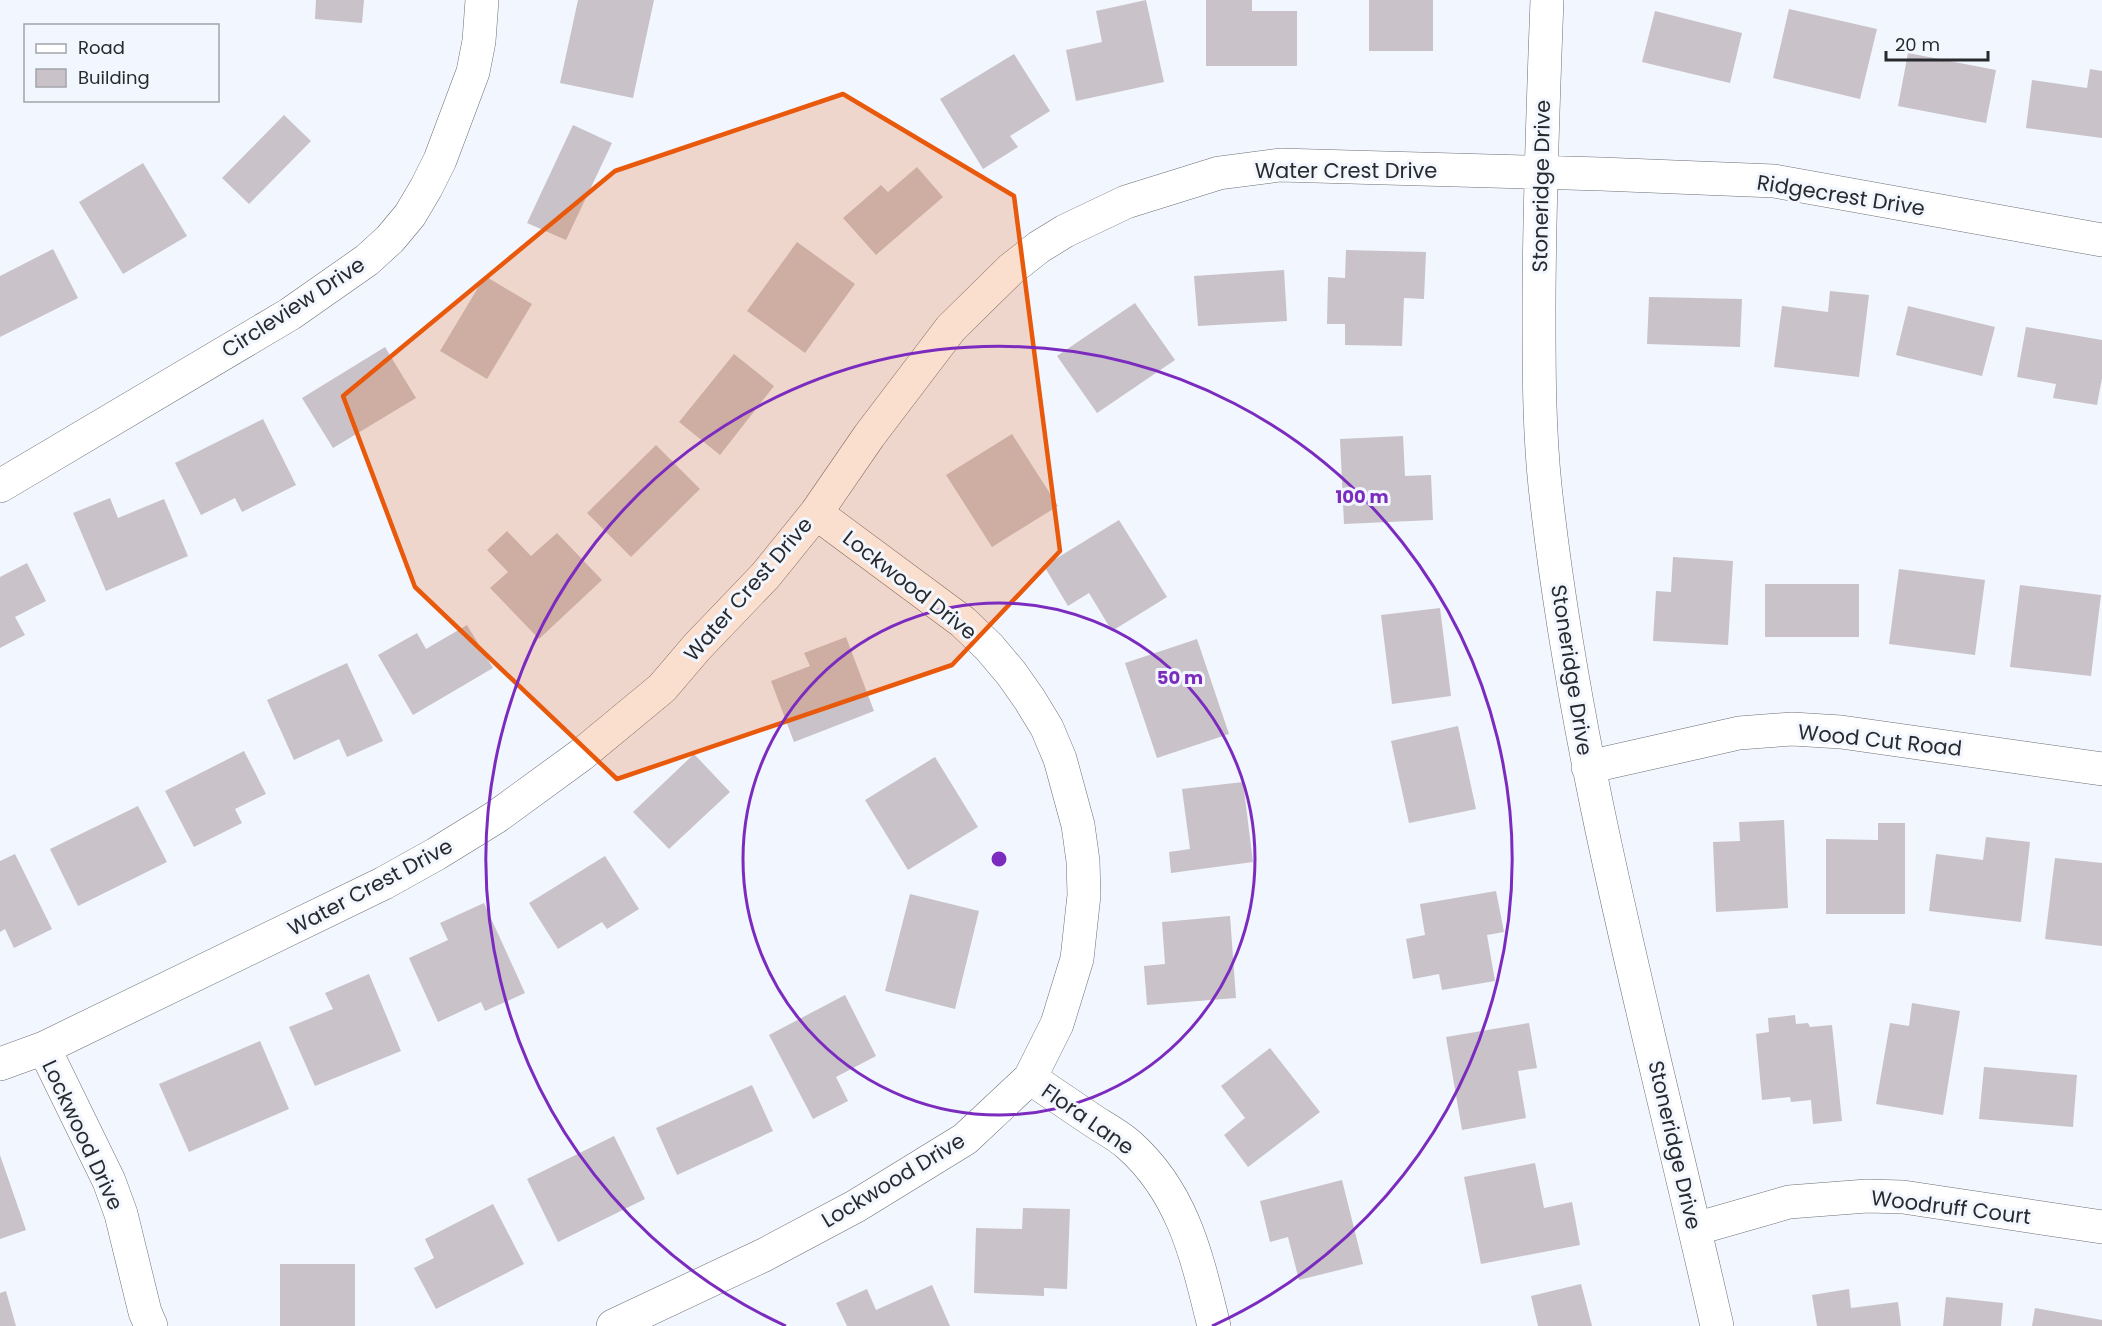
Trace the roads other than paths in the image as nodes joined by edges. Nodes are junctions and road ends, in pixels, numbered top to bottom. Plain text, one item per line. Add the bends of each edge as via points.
1 (482, 0) edge
2 (1547, 0) edge
3 (1540, 171) junction
4 (2102, 240) edge
5 (0, 486) edge
6 (816, 513) junction
7 (1588, 767) junction
8 (2102, 770) edge
9 (44, 1048) junction
10 (0, 1064) edge
11 (1030, 1078) junction
12 (2102, 1227) edge
13 (1695, 1229) junction
14 (151, 1326) edge
15 (613, 1326) edge
16 (1214, 1326) edge
17 (1717, 1326) edge

1 - 5 street, Circleview Drive via 473,72 440,160 410,215 390,239 290,314
2 - 3 street, Stoneridge Drive
3 - 4 street, Ridgecrest Drive via 1774,181
3 - 6 street, Water Crest Drive via 1280,165 1219,173 1126,202 1039,247 951,328
3 - 7 street, Stoneridge Drive via 1539,391 1545,485
6 - 9 street, Water Crest Drive via 765,576 662,688 581,756 496,817 384,883
6 - 11 street, Lockwood Drive via 963,622 989,647 1030,700 1060,759 1081,849 1082,927 1077,959 1057,1024
7 - 8 street, Wood Cut Road via 1740,733 1792,729 1841,732
7 - 13 street, Stoneridge Drive
9 - 10 street, Water Crest Drive
9 - 14 street, Lockwood Drive via 109,1181
11 - 15 street, Lockwood Drive via 965,1139 855,1206 764,1255
11 - 16 street, Flora Lane via 1128,1144 1150,1166 1184,1221 1196,1252
12 - 13 street, Woodruff Court via 1903,1197 1867,1196 1789,1202
13 - 17 street, Stoneridge Drive

